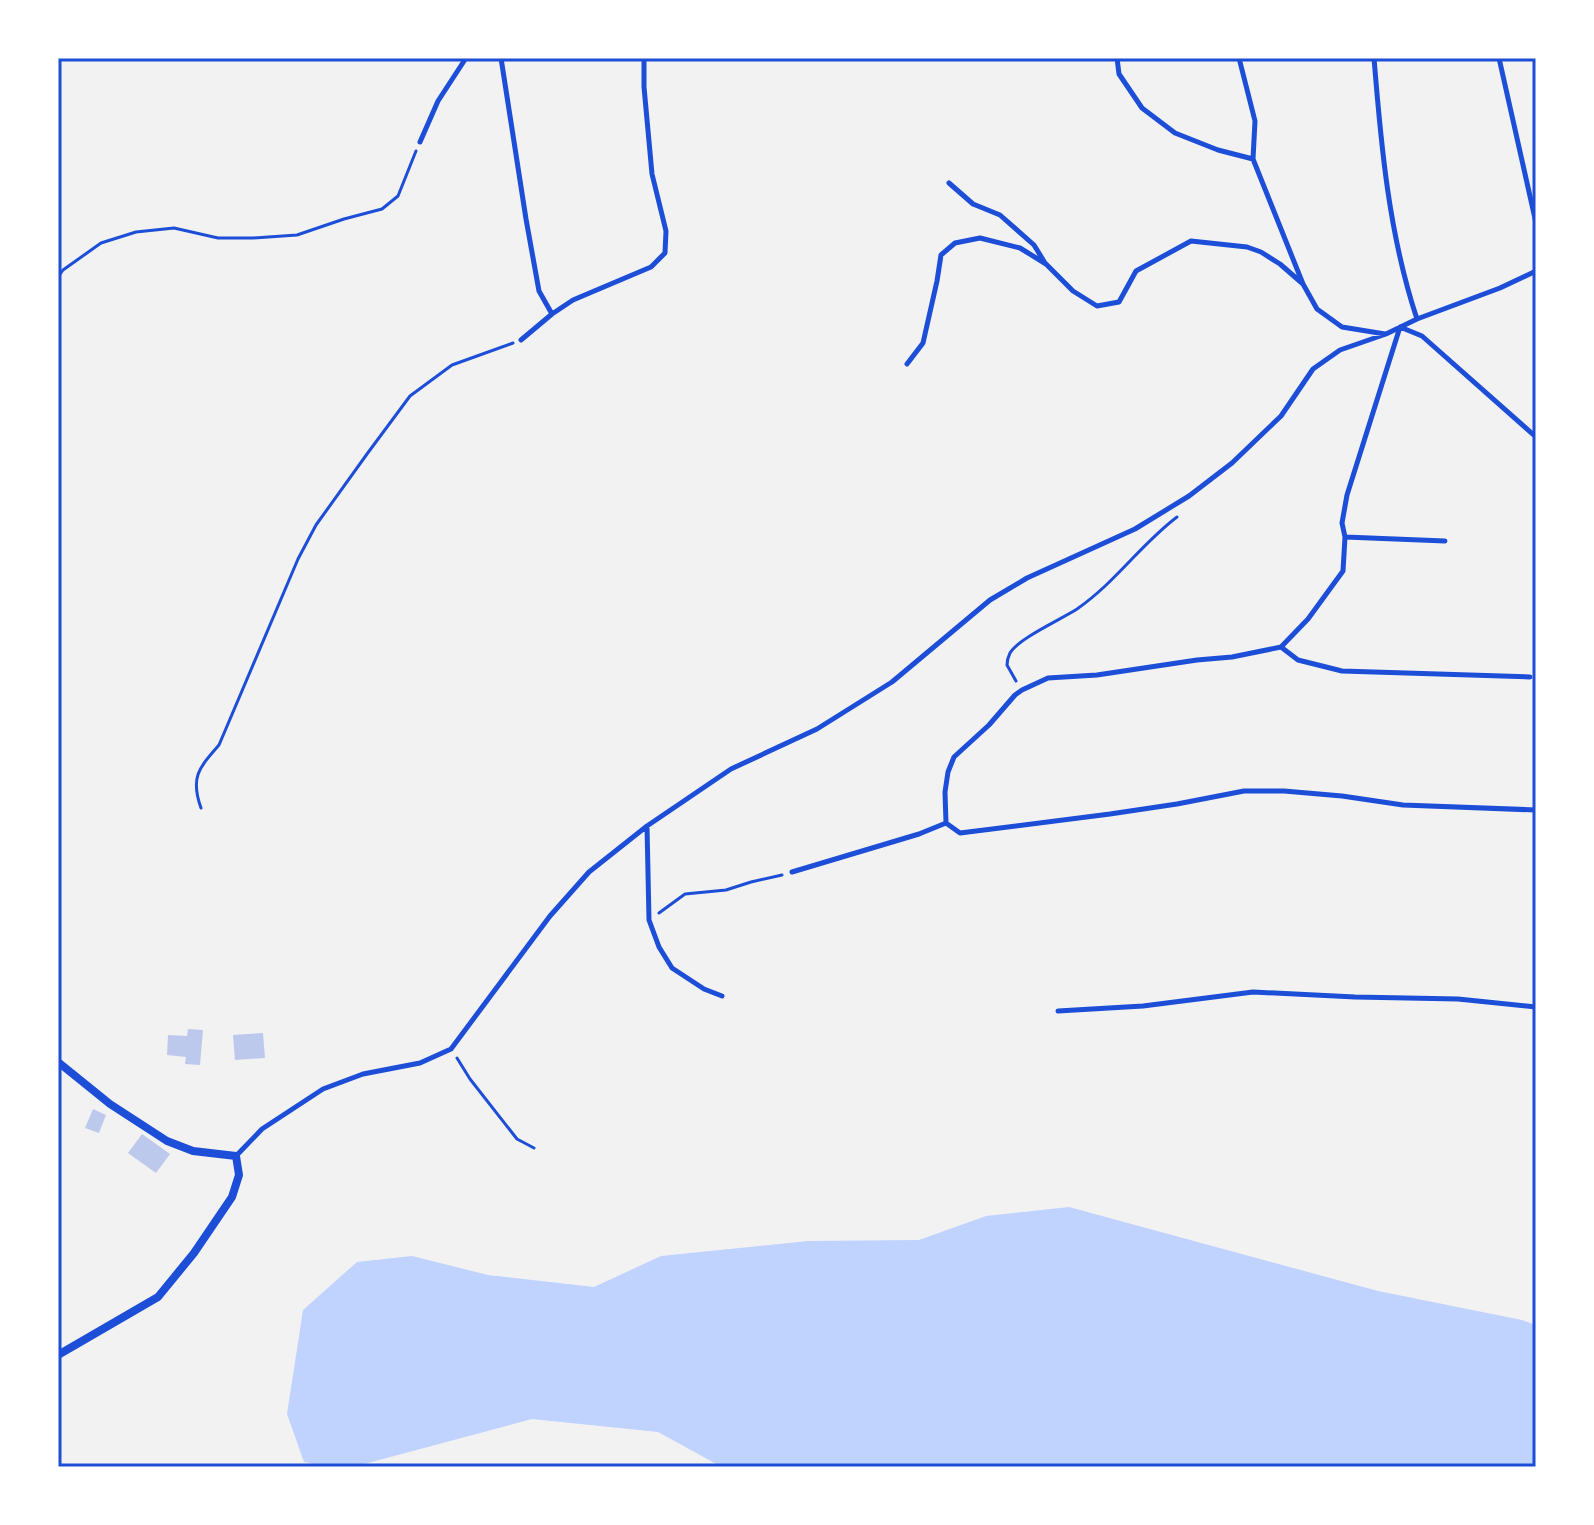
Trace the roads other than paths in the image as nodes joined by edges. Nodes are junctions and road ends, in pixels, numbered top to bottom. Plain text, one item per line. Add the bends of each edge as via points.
1 (466, 58) edge
2 (501, 58) edge
3 (644, 58) edge
4 (1117, 58) edge
5 (1239, 58) edge
6 (1374, 58) edge
7 (1499, 58) edge
8 (420, 142) road end
9 (1253, 159) junction
10 (949, 183) dead end
11 (1536, 223) edge
12 (1046, 264) junction
13 (1536, 271) edge
14 (1303, 284) junction
15 (552, 314) junction
16 (1417, 319) junction
17 (1400, 327) junction
18 (1386, 334) junction
19 (521, 340) road end
20 (907, 364) dead end
21 (1536, 437) edge
22 (1345, 537) junction
23 (1445, 541) dead end
24 (1281, 647) junction
25 (1530, 677) dead end
26 (1536, 810) edge
27 (946, 823) junction
28 (647, 826) junction
29 (792, 872) road end
30 (722, 996) dead end
31 (1536, 1007) edge
32 (1058, 1011) dead end
33 (58, 1062) edge
34 (236, 1156) junction
35 (58, 1355) edge

1 - 8 lane
2 - 15 lane via 539,291
3 - 15 lane via 652,174 666,231 665,253 651,267
4 - 9 lane via 1119,74 1142,108 1175,133
5 - 9 lane via 1255,121
6 - 16 lane via 1381,149 1405,283
7 - 11 lane
9 - 14 lane
10 - 12 lane via 973,204 1000,215 1034,245
12 - 14 lane via 1097,306 1119,302 1136,271 1191,241 1261,252
12 - 20 lane via 1020,248 980,238 955,243 941,255 923,343
13 - 16 lane
14 - 18 lane via 1317,309 1342,327
15 - 19 lane
16 - 17 lane
17 - 18 lane
17 - 21 lane via 1422,336
17 - 22 lane via 1347,495
18 - 28 lane via 1340,350 1313,369 1281,416 1189,496 1135,529 990,600 892,682 817,729 731,769
22 - 23 lane
22 - 24 lane via 1343,571
24 - 25 lane via 1298,660 1342,671
24 - 27 lane via 1048,678 1022,690 954,757 945,792
26 - 27 lane via 1244,791 960,833
27 - 29 lane
28 - 30 lane via 649,920 659,947 672,968
28 - 34 lane via 589,872 550,916 451,1049 420,1063 363,1074 323,1089 262,1129
31 - 32 lane via 1253,992
33 - 34 street via 167,1141 193,1151
34 - 35 street via 239,1175 232,1197 158,1297

